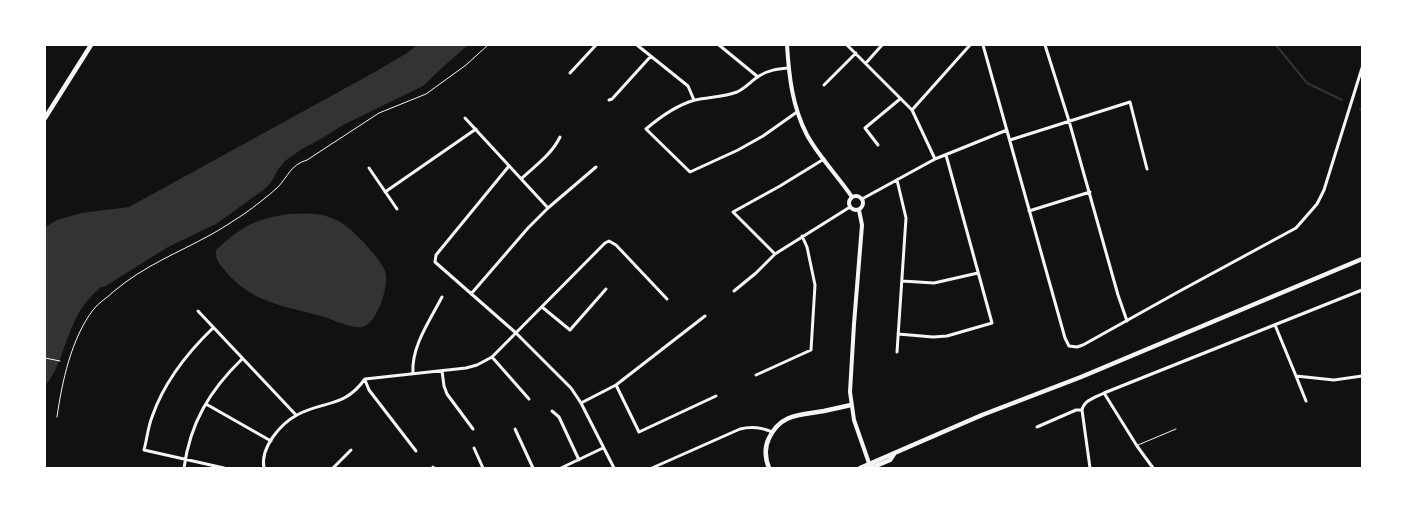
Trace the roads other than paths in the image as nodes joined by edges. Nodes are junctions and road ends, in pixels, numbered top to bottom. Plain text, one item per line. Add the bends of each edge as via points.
1 (91, 45) edge
2 (596, 45) edge
3 (638, 45) edge
4 (719, 45) edge
5 (787, 45) edge
6 (847, 45) edge
7 (882, 45) edge
8 (970, 45) edge
9 (982, 45) edge
10 (1044, 45) edge
11 (856, 53) junction
12 (651, 56) junction
13 (866, 63) junction
14 (788, 68) junction
15 (1362, 68) edge
16 (570, 73) dead end
17 (758, 77) junction
18 (824, 85) dead end
19 (900, 99) junction
20 (609, 100) dead end
21 (694, 100) junction
22 (912, 110) junction
23 (797, 112) junction
24 (45, 118) edge
25 (465, 118) dead end
26 (1070, 121) junction
27 (476, 129) junction
28 (1007, 130) junction
29 (560, 138) dead end
30 (1010, 140) junction
31 (878, 145) dead end
32 (946, 155) junction
33 (824, 158) junction
34 (936, 159) junction
35 (509, 166) junction
36 (596, 167) dead end
37 (369, 168) dead end
38 (1147, 169) dead end
39 (522, 178) junction
40 (897, 180) junction
41 (386, 192) junction
42 (1090, 192) junction
43 (852, 198) junction
44 (862, 200) junction
45 (850, 207) junction
46 (548, 208) junction
47 (397, 209) dead end
48 (859, 210) junction
49 (1029, 211) junction
50 (802, 236) junction
51 (775, 254) junction
52 (1362, 259) edge
53 (978, 272) junction
54 (902, 281) junction
55 (606, 289) dead end
56 (1362, 290) edge
57 (734, 292) dead end
58 (471, 294) junction
59 (442, 297) dead end
60 (667, 299) dead end
61 (542, 307) junction
62 (198, 311) dead end
63 (705, 316) dead end
64 (1127, 321) junction
65 (1275, 325) junction
66 (213, 328) junction
67 (516, 333) junction
68 (898, 334) junction
69 (897, 352) dead end
70 (242, 358) junction
71 (492, 358) junction
72 (442, 371) junction
73 (413, 373) junction
74 (756, 376) dead end
75 (1296, 376) junction
76 (1362, 376) edge
77 (364, 379) junction
78 (616, 384) junction
79 (1104, 393) junction
80 (716, 396) dead end
81 (530, 400) dead end
82 (1306, 401) dead end
83 (581, 403) junction
84 (206, 404) junction
85 (851, 405) junction
86 (1082, 410) junction
87 (552, 411) dead end
88 (296, 415) junction
89 (1037, 427) dead end
90 (473, 429) dead end
91 (515, 429) dead end
92 (1176, 429) dead end
93 (772, 432) junction
94 (271, 441) junction
95 (1137, 446) junction
96 (474, 448) dead end
97 (603, 448) junction
98 (351, 450) dead end
99 (416, 451) dead end
100 (185, 460) junction
101 (578, 460) junction
102 (879, 462) junction
103 (768, 467) edge
104 (184, 468) edge
105 (224, 468) edge
106 (264, 468) edge
107 (333, 468) edge
108 (483, 468) edge
109 (533, 468) edge
110 (561, 468) edge
111 (614, 468) edge
112 (652, 468) edge
113 (860, 468) edge
114 (871, 468) edge
115 (1090, 468) edge
116 (1153, 468) edge

1 - 24 main road
2 - 16 street
3 - 12 street
4 - 17 street
5 - 14 street
6 - 11 street
7 - 13 street
8 - 22 street
9 - 28 street
10 - 26 street
11 - 13 street
11 - 18 street
12 - 20 street
12 - 21 street via 688,86
13 - 19 street
14 - 17 street via 769,71
14 - 23 street
15 - 64 street via 1324,190 1304,220 1282,237
17 - 21 street via 738,91
19 - 22 street
19 - 31 street via 865,128
21 - 23 street via 678,106 646,129 690,172 763,136
22 - 34 street
23 - 33 street
25 - 27 street
26 - 30 street
26 - 38 street via 1130,102
26 - 42 street
27 - 35 street
27 - 41 street
28 - 30 street
28 - 32 street
29 - 39 street
30 - 49 street
32 - 34 street
32 - 53 street
33 - 43 street
33 - 51 street via 732,212
34 - 40 street
35 - 39 street
35 - 58 street via 436,255 435,262
36 - 46 street
37 - 41 street
39 - 46 street
40 - 44 street
40 - 54 street via 906,218
41 - 47 street
42 - 49 street
42 - 64 street
43 - 44 street
43 - 45 street
44 - 48 street via 863,206
45 - 48 street
45 - 50 street
46 - 58 street
48 - 85 street via 862,225 851,364
49 - 64 street via 1069,346 1083,345
50 - 51 street
50 - 74 street via 815,285 811,350
51 - 57 street
52 - 102 main road via 982,415
53 - 54 street via 934,283
53 - 68 street via 992,323 947,336
54 - 68 street
55 - 61 street via 570,330
56 - 65 street
58 - 67 street
59 - 73 street via 415,352
60 - 61 street via 610,241
61 - 67 street
62 - 66 street
63 - 78 street
65 - 75 street
65 - 79 street
66 - 70 street
66 - 100 street via 186,356 160,398 151,418 144,450
67 - 71 street
67 - 83 street via 562,377
68 - 69 street
70 - 84 street via 224,376
70 - 88 street
71 - 72 street via 466,368
71 - 81 street
72 - 73 street
72 - 90 street via 447,394
73 - 77 street
75 - 76 street via 1334,380
75 - 82 street
77 - 88 street via 344,399
77 - 99 street
78 - 80 street via 639,432
78 - 83 street
79 - 86 street via 1086,402
79 - 95 street
83 - 97 street
84 - 94 street
84 - 100 street via 194,426
85 - 93 main road via 792,416
85 - 114 street via 859,439
86 - 89 street
86 - 115 street
87 - 101 street via 559,417
88 - 94 street
91 - 109 street
92 - 95 lane
93 - 103 main road via 765,448
93 - 112 street via 754,426 740,429
94 - 106 street via 263,460
95 - 116 street
96 - 108 street
97 - 101 street
97 - 111 street
98 - 107 street
100 - 104 street
100 - 105 street
101 - 110 street
102 - 113 main road
102 - 114 main road

